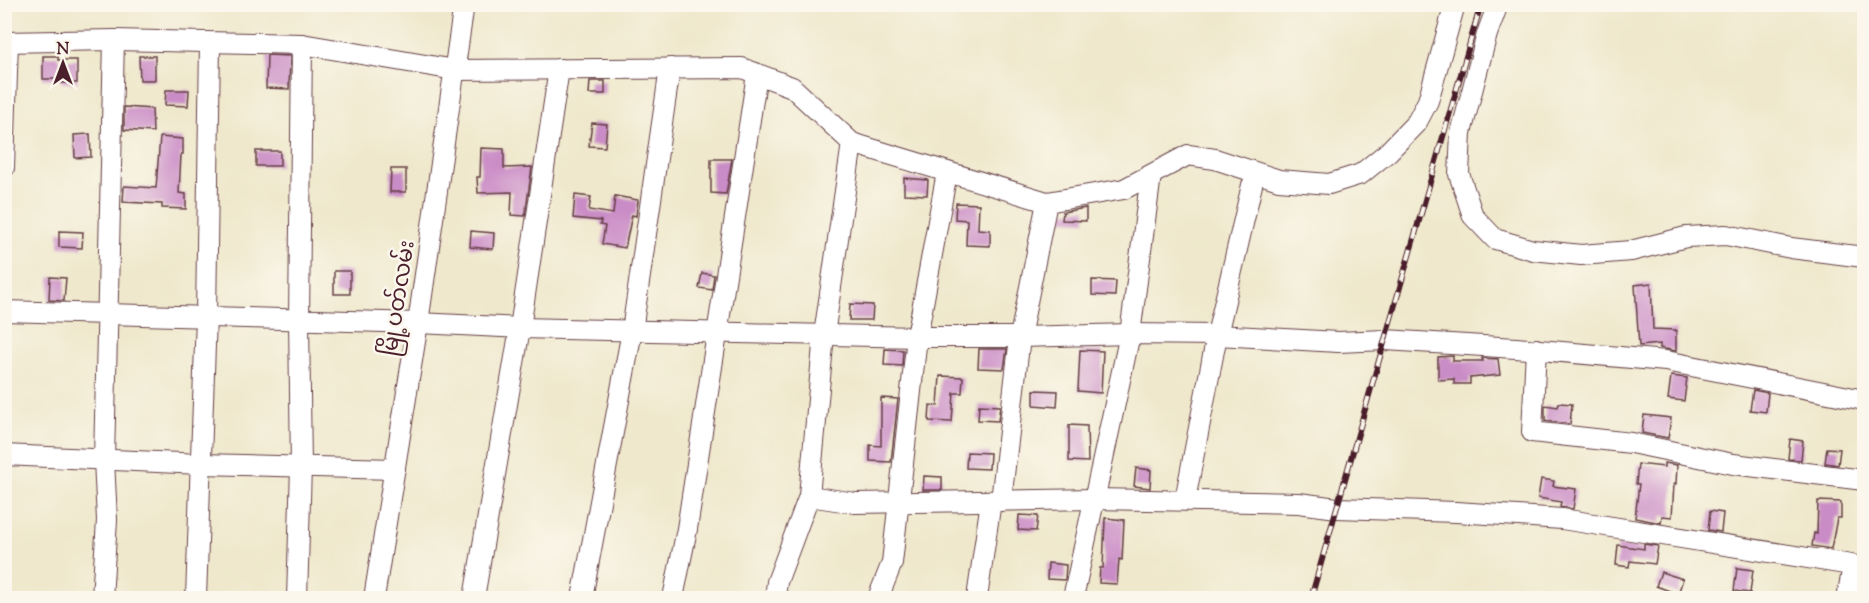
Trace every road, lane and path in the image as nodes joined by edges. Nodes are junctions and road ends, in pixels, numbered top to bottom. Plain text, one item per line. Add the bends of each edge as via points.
1 (464, 4) edge
2 (1455, 4) edge
3 (1498, 4) edge
4 (114, 40) junction
5 (6, 42) edge
6 (210, 43) junction
7 (302, 44) junction
8 (670, 68) junction
9 (559, 69) junction
10 (455, 70) junction
11 (757, 74) junction
12 (852, 143) junction
13 (4, 168) edge
14 (947, 172) junction
15 (1151, 175) junction
16 (1252, 185) dead end
17 (1047, 202) junction
18 (1864, 257) edge
19 (4, 311) edge
20 (106, 314) junction
21 (206, 317) junction
22 (298, 320) junction
23 (417, 323) junction
24 (520, 328) junction
25 (632, 331) junction
26 (718, 333) junction
27 (1130, 334) junction
28 (825, 335) junction
29 (1217, 335) junction
30 (917, 337) junction
31 (1020, 337) junction
32 (1536, 349) junction
33 (1864, 400) edge
34 (4, 455) edge
35 (104, 460) junction
36 (201, 464) junction
37 (301, 467) junction
38 (395, 469) junction
39 (1864, 480) edge
40 (809, 496) junction
41 (1095, 500) junction
42 (1185, 500) junction
43 (996, 501) junction
44 (899, 503) junction
45 (1859, 567) edge
46 (102, 598) edge
47 (196, 598) edge
48 (297, 598) edge
49 (374, 598) edge
50 (474, 598) edge
51 (582, 598) edge
52 (673, 598) edge
53 (775, 598) edge
54 (878, 598) edge
55 (977, 598) edge
56 (1072, 598) edge
57 (1848, 598) edge

1 - 10 street, မြို့ပတ်လမ်း
2 - 15 street via 1428,101 1417,122 1361,174 1329,184 1279,180 1215,159 1188,155
3 - 18 street via 1461,133 1459,174 1473,216 1495,239 1533,250 1581,255 1631,250 1686,237 1726,236
4 - 5 street
4 - 6 street
4 - 20 street
5 - 13 street
6 - 7 street
6 - 21 street
7 - 10 street
7 - 22 street
8 - 9 street
8 - 11 street via 742,68
8 - 25 street
9 - 10 street
9 - 24 street
10 - 23 street, မြို့ပတ်လမ်း
11 - 12 street via 792,87
11 - 26 street
12 - 14 street
12 - 28 street
14 - 17 street
14 - 30 street
15 - 17 street via 1124,189
15 - 27 street
16 - 29 street
17 - 31 street
19 - 20 street
20 - 21 street
20 - 35 street
21 - 22 street
21 - 36 street
22 - 23 street
22 - 37 street
23 - 24 street
23 - 38 street, မြို့ပတ်လမ်း
24 - 25 street
24 - 50 street
25 - 26 street
25 - 51 street
26 - 28 street
26 - 52 street
27 - 29 street
27 - 31 street
27 - 41 street
28 - 30 street
28 - 40 street
29 - 32 street
29 - 42 street
30 - 31 street
30 - 44 street
31 - 43 street
32 - 33 street via 1666,361
32 - 39 street via 1532,432 1631,443 1732,464
34 - 35 street
35 - 36 street
35 - 46 street via 107,520
36 - 37 street
36 - 47 street
37 - 38 street
37 - 48 street
38 - 49 street, မြို့ပတ်လမ်း
40 - 44 street via 855,503
40 - 53 street via 777,582
41 - 42 street
41 - 43 street
41 - 56 street
42 - 45 street via 1562,519
43 - 44 street
43 - 55 street
44 - 54 street via 892,563
45 - 57 street

